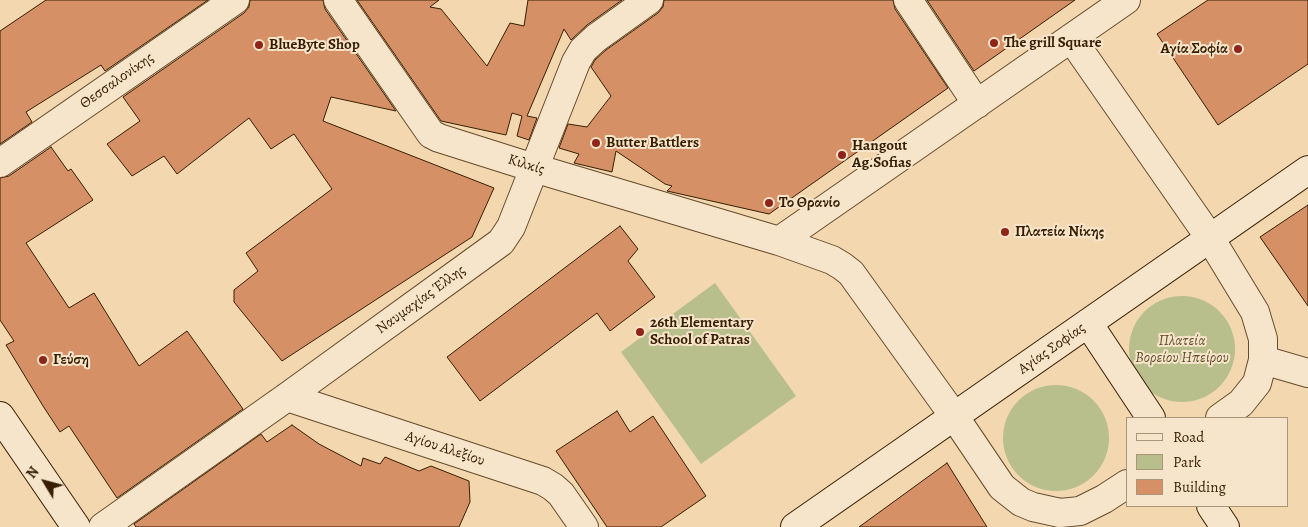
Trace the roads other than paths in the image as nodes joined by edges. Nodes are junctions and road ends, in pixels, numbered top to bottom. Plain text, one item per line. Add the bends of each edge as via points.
1 (235, 0) edge
2 (338, 0) edge
3 (649, 0) edge
4 (908, 0) edge
5 (1126, 0) edge
6 (1071, 38) junction
7 (977, 104) junction
8 (0, 162) edge
9 (534, 168) junction
10 (1308, 170) edge
11 (1210, 238) junction
12 (779, 241) junction
13 (1088, 323) junction
14 (1263, 360) junction
15 (1308, 373) edge
16 (287, 397) junction
17 (0, 416) edge
18 (954, 416) junction
19 (1150, 417) edge
20 (1221, 417) edge
21 (1126, 485) edge
22 (1212, 507) edge
23 (76, 527) edge
24 (103, 527) edge
25 (584, 527) edge
26 (795, 527) edge
27 (1225, 527) edge

1 - 8 street, Θεσσαλονίκης
2 - 9 street, Κιλκίς via 431,134
3 - 9 street, Ναυμαχίας Έλλης via 584,50 576,62
4 - 7 street
5 - 6 street
6 - 7 street
6 - 11 street
7 - 12 street
9 - 12 street, Κιλκίς
9 - 16 street, Ναυμαχίας Έλλης via 512,227 501,242
10 - 11 street, Αγίας Σοφίας
11 - 13 street, Αγίας Σοφίας
11 - 14 street via 1255,312 1262,334
12 - 18 street, Κιλκίς via 832,260 851,273
13 - 18 street, Αγίας Σοφίας
13 - 19 street
14 - 15 street
14 - 20 street via 1252,390
16 - 24 street, Ναυμαχίας Έλλης
16 - 25 street, Αγίου Αλεξίου via 543,481 561,494
17 - 23 street
18 - 21 street, Κιλκίς via 1002,487 1033,508 1060,513 1080,511
18 - 26 street, Αγίας Σοφίας
22 - 27 street

